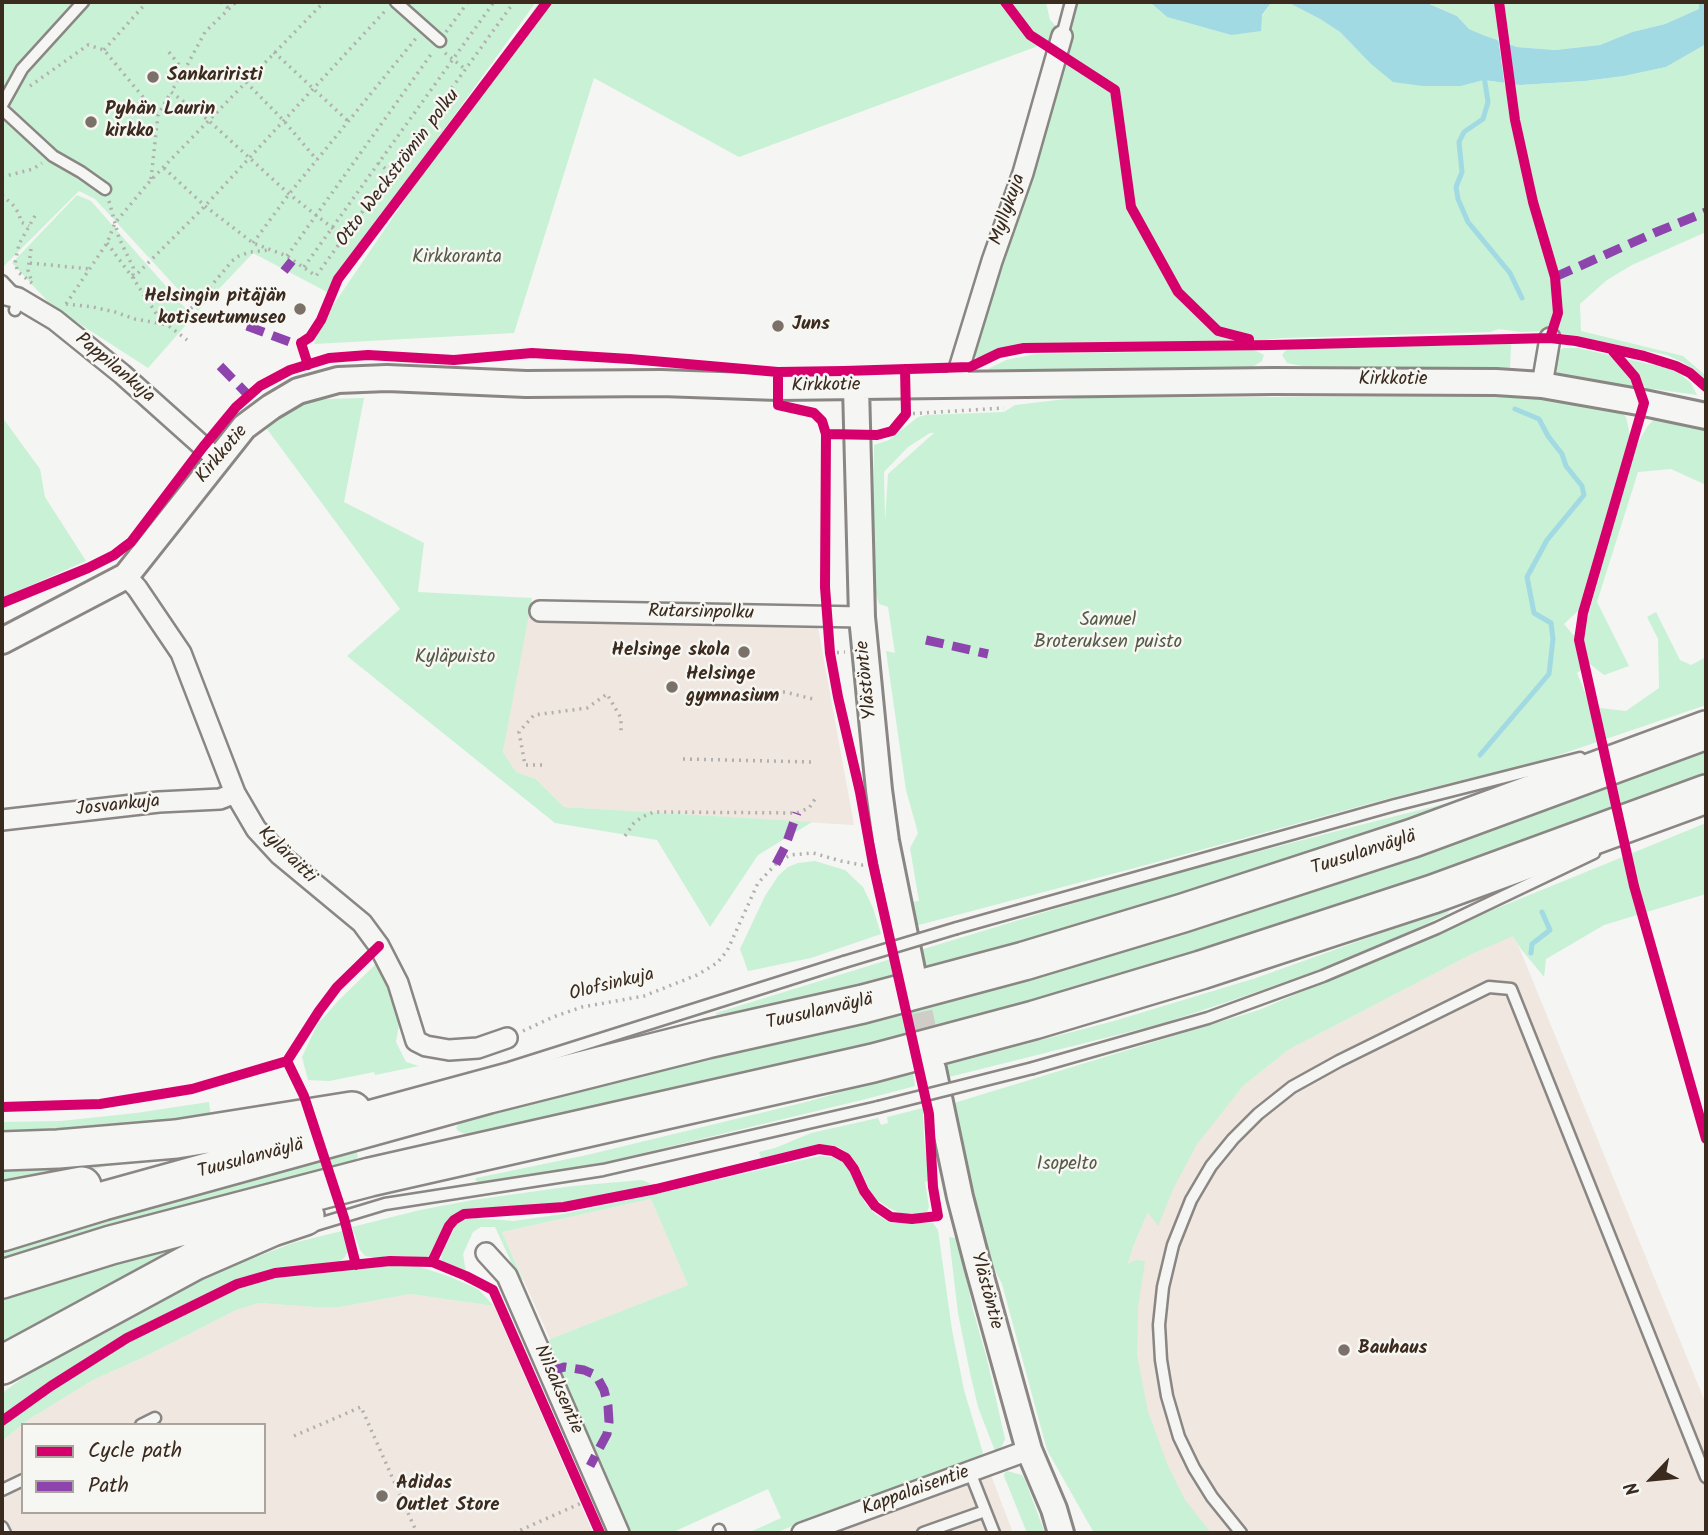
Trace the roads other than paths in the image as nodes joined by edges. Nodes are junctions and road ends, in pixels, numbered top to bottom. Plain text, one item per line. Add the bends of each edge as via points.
1 (83, 2) edge
2 (396, 2) edge
3 (1070, 2) edge
4 (1062, 36) joint
5 (440, 41) road end
6 (2, 107) edge
7 (105, 189) road end
8 (2, 281) edge
9 (11, 301) edge
10 (1550, 338) dead end
11 (954, 385) junction
12 (1542, 385) junction
13 (856, 387) junction
14 (1706, 416) edge
15 (217, 459) junction
16 (126, 576) junction
17 (540, 611) dead end
18 (862, 617) junction
19 (2, 641) edge
20 (1706, 728) edge
21 (1639, 744) dead end
22 (1611, 750) dead end
23 (1598, 754) dead end
24 (1584, 757) dead end
25 (235, 793) junction
26 (1706, 794) edge
27 (1706, 800) edge
28 (2, 820) edge
29 (1657, 823) dead end
30 (1633, 835) dead end
31 (912, 970) tunnel mouth
32 (507, 1038) road end
33 (933, 1069) tunnel mouth
34 (489, 1094) junction
35 (352, 1111) junction
36 (504, 1145) junction
37 (2, 1150) edge
38 (2, 1201) edge
39 (296, 1230) dead end
40 (2, 1232) edge
41 (284, 1234) dead end
42 (486, 1252) dead end
43 (194, 1261) junction
44 (2, 1279) edge
45 (52, 1336) junction
46 (2, 1364) edge
47 (2, 1376) edge
48 (155, 1418) dead end
49 (145, 1423) edge
50 (1029, 1450) junction
51 (970, 1472) junction
52 (1706, 1477) edge
53 (21, 1481) edge
54 (2, 1490) edge
55 (1054, 1508) junction
56 (985, 1511) junction
57 (2, 1527) edge
58 (809, 1532) edge
59 (5, 1533) edge
60 (619, 1533) edge
61 (923, 1533) edge
62 (994, 1533) edge
63 (1061, 1533) edge
64 (1068, 1533) edge
65 (1241, 1533) edge

1 - 6 lane via 22,69
2 - 5 lane
3 - 4 lane
4 - 11 street, Myllykuja
6 - 7 lane via 53,156
8 - 9 lane
9 - 15 street, Pappilankuja via 57,317 119,377
10 - 12 street
11 - 12 street, Kirkkotie via 1284,381
11 - 13 street, Kirkkotie
12 - 14 street, Kirkkotie
13 - 15 street, Kirkkotie via 338,380 298,391 271,407 244,427
13 - 18 street, Ylästöntie
15 - 16 street, Kirkkotie
16 - 19 street, Kirkkotie
16 - 25 street, Kyläraitti via 181,653
17 - 18 street, Rutarsinpolku
18 - 31 street, Ylästöntie via 886,841
20 - 21 lane
20 - 34 highway, Tuusulanväylä via 1413,838 1050,953 863,1004
22 - 23 lane
24 - 35 lane, bridge via 957,928 509,1068
25 - 28 street, Josvankuja via 220,799
25 - 32 street, Kyläraitti via 280,855 374,938 398,983 416,1041 449,1050 478,1048
26 - 36 highway via 1433,894 1034,1020 860,1066
27 - 29 lane
30 - 39 lane, bridge via 1437,928 1208,1018 878,1107 603,1170 386,1204
33 - 50 street, Ylästöntie via 963,1209
34 - 35 highway
34 - 40 highway, Tuusulanväylä
35 - 37 highway via 176,1139
35 - 38 highway via 79,1187
36 - 43 highway via 272,1227
36 - 44 highway via 111,1244
41 - 43 lane
42 - 60 street, Nilsaksentie via 507,1276
43 - 45 highway
45 - 46 highway
45 - 47 highway
48 - 49 lane
50 - 51 street, Kappalaisentie
50 - 55 street, Ylästöntie
51 - 56 lane
51 - 58 street, Kappalaisentie
52 - 65 lane via 1511,989 1489,987 1292,1087 1233,1139 1191,1200 1163,1287 1161,1360 1179,1437 1212,1497
53 - 54 lane
55 - 63 street, Ylästöntie
55 - 64 street, Ylästöntie
56 - 61 lane
56 - 62 lane
57 - 59 lane

